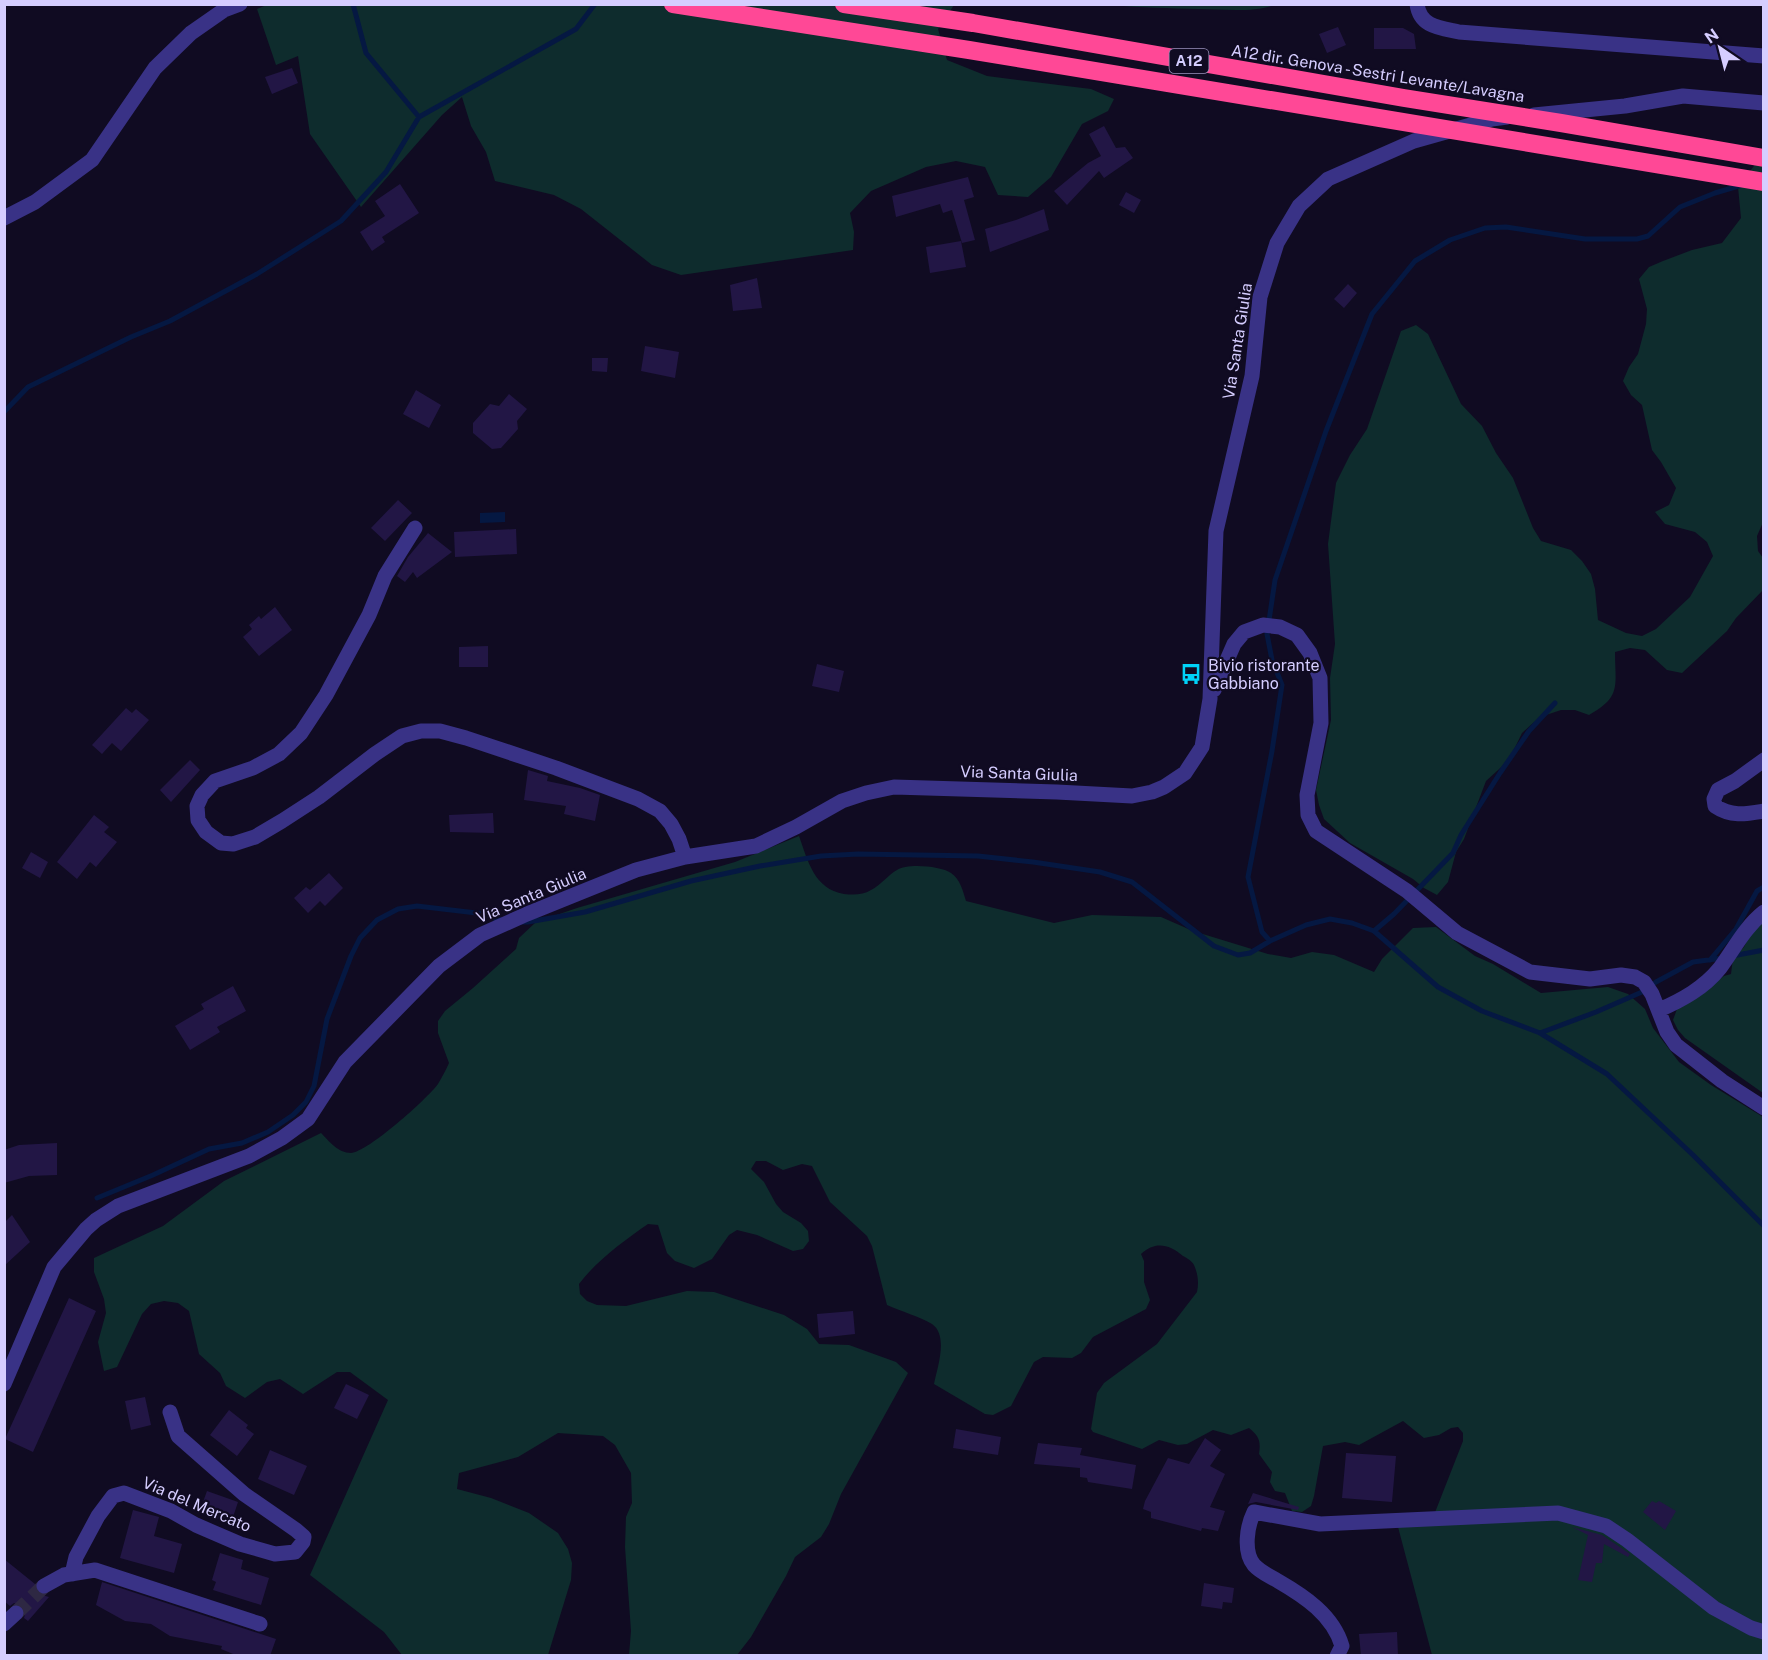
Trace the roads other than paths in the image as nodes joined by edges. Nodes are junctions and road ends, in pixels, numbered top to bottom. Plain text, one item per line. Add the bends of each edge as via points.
1 (240, 4) edge
2 (673, 4) edge
3 (844, 4) edge
4 (1417, 4) edge
5 (1764, 56) edge
6 (1764, 103) edge
7 (1764, 158) edge
8 (1764, 182) edge
9 (4, 218) edge
10 (415, 528) dead end
11 (1210, 699) junction
12 (1764, 760) edge
13 (1764, 811) edge
14 (686, 857) junction
15 (1764, 912) edge
16 (1659, 1010) junction
17 (1764, 1108) edge
18 (4, 1384) edge
19 (170, 1412) dead end
20 (72, 1574) junction
21 (44, 1586) tunnel mouth
22 (260, 1624) dead end
23 (1764, 1632) edge
24 (1337, 1656) edge

1 - 9 street via 191,33 155,68 92,160 35,202
2 - 8 highway, A12
3 - 7 highway, A12 dir. Genova - Sestri Levante/Lavagna / A12
4 - 5 street via 1420,15 1431,26 1458,32
6 - 11 street, Via Santa Giulia via 1683,96 1492,119 1414,141 1328,179 1299,206 1277,243 1260,297 1252,376 1216,531
10 - 14 street via 385,576 326,695 301,733 279,754 215,781 202,795 198,820 206,832 222,843 255,837 319,797 402,736 440,731 638,799 660,811 671,824
11 - 14 street, Via Santa Giulia via 1202,747 1185,773 1152,792 1131,796 894,787 842,801 756,846
11 - 16 street via 1234,644 1244,632 1263,625 1297,635 1320,678 1321,723 1308,795 1308,815 1316,831 1407,891 1456,933 1530,972 1590,979 1635,976 1644,982
12 - 13 street via 1718,790 1714,799 1715,806 1724,812
14 - 18 street, Via Santa Giulia via 636,870 480,935 439,966 345,1062 308,1119 249,1156 118,1206 96,1220 54,1267
15 - 16 street via 1707,982 1681,1001
16 - 17 street via 1676,1045
19 - 20 street, Via del Mercato via 178,1436 243,1494 296,1530 304,1537 303,1542 295,1552 275,1554 240,1544 171,1510 124,1493 113,1496 98,1516 76,1557
20 - 21 street
20 - 22 street via 95,1570
23 - 24 street via 1714,1608 1606,1527 1558,1513 1320,1524 1254,1512 1248,1528 1253,1564 1314,1605 1340,1637 1342,1646

